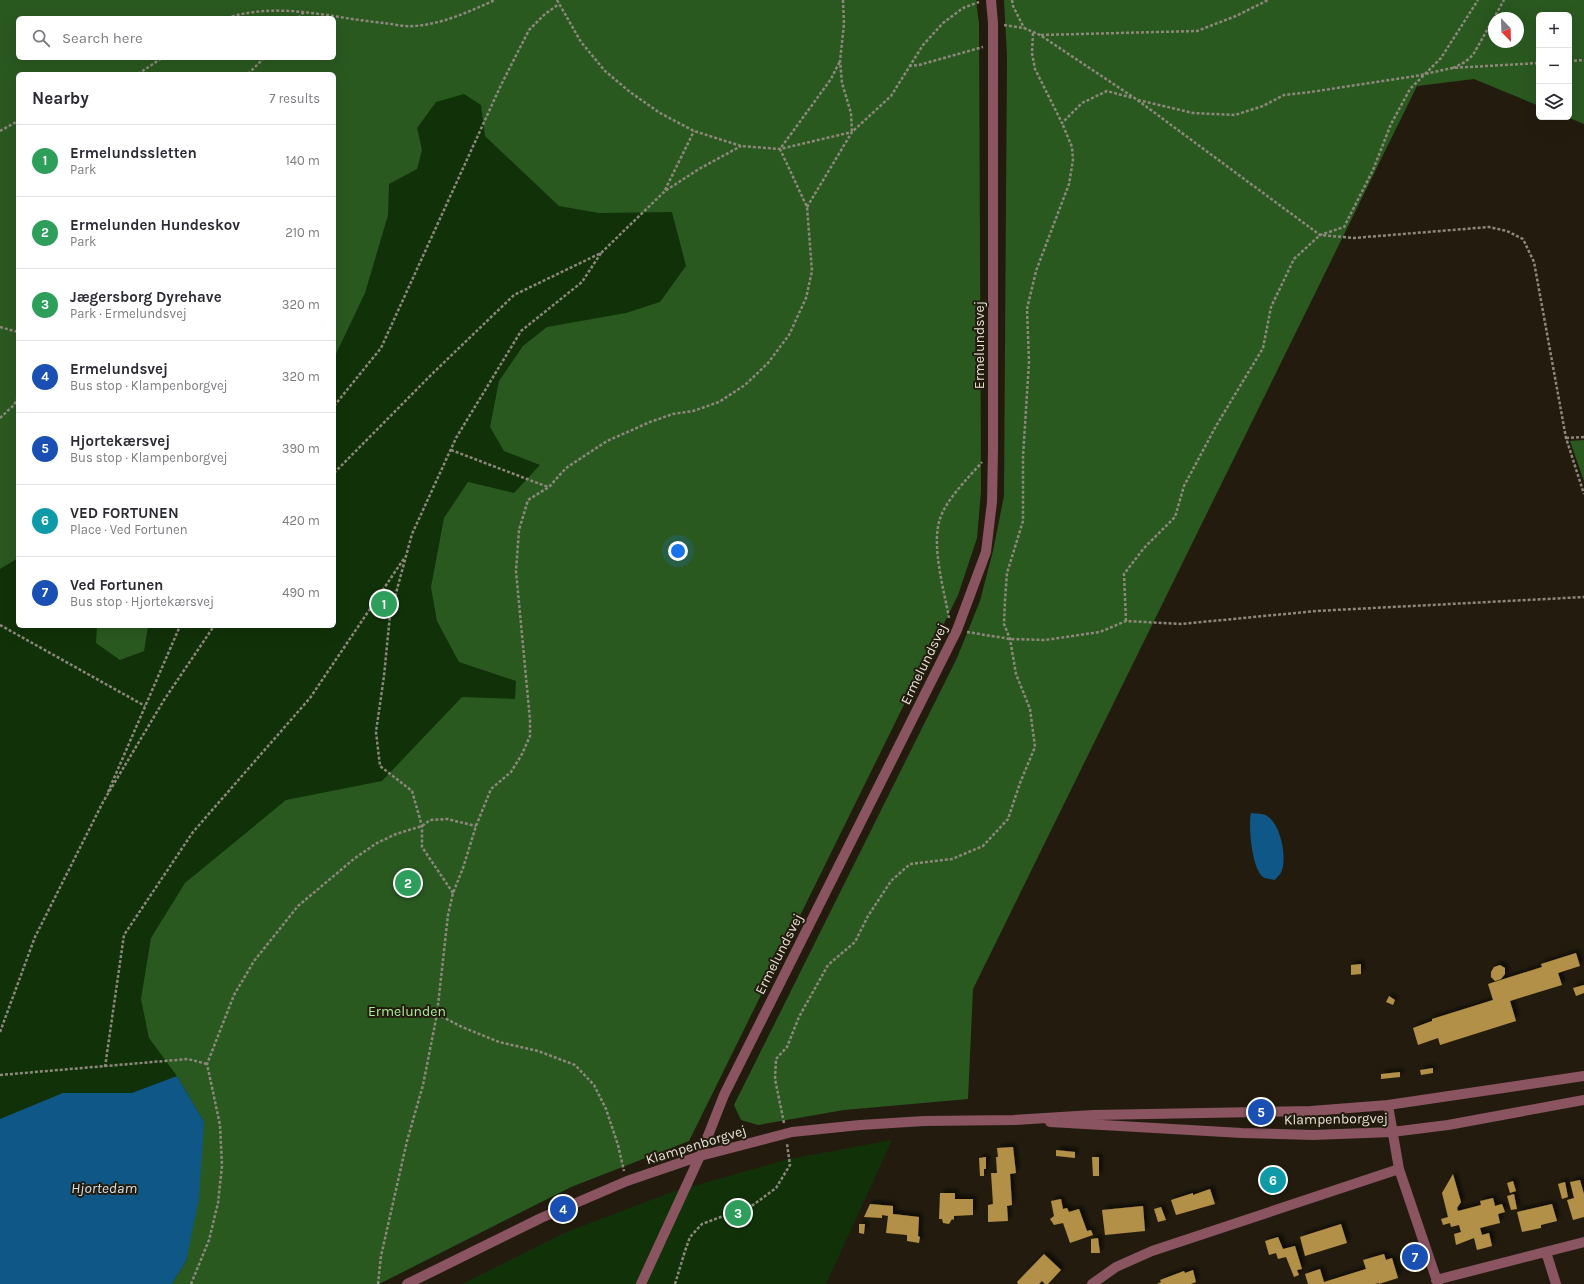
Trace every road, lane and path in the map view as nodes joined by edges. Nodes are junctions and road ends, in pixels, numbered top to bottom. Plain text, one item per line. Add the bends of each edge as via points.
1 (495, 0) edge
2 (557, 0) edge
3 (843, 0) edge
4 (984, 0) edge
5 (991, 0) edge
6 (1012, 0) edge
7 (1268, 0) edge
8 (1478, 0) edge
9 (1504, 0) edge
10 (559, 4) junction
11 (304, 11) junction
12 (233, 16) edge
13 (300, 16) edge
14 (334, 16) edge
15 (336, 16) edge
16 (993, 23) junction
17 (1024, 28) junction
18 (1033, 33) junction
19 (1040, 35) junction
20 (993, 44) junction
21 (159, 60) edge
22 (262, 60) edge
23 (1584, 60) edge
24 (840, 61) junction
25 (1572, 61) edge
26 (1536, 63) edge
27 (909, 66) junction
28 (1452, 68) junction
29 (141, 72) edge
30 (250, 72) edge
31 (1424, 75) junction
32 (1136, 99) junction
33 (16, 122) edge
34 (1062, 123) junction
35 (0, 131) edge
36 (694, 131) junction
37 (852, 132) junction
38 (741, 146) junction
39 (780, 149) junction
40 (665, 191) junction
41 (807, 207) junction
42 (1320, 235) junction
43 (601, 253) junction
44 (0, 327) edge
45 (16, 331) edge
46 (16, 401) edge
47 (336, 403) edge
48 (0, 418) edge
49 (1566, 438) junction
50 (1584, 438) edge
51 (451, 450) junction
52 (993, 450) junction
53 (336, 471) edge
54 (549, 487) junction
55 (1584, 494) edge
56 (406, 554) junction
57 (1584, 597) edge
58 (1126, 621) junction
59 (0, 625) edge
60 (179, 628) edge
61 (213, 628) edge
62 (957, 630) junction
63 (1010, 639) junction
64 (145, 706) junction
65 (103, 802) junction
66 (422, 826) junction
67 (476, 826) junction
68 (453, 893) junction
69 (437, 1014) junction
70 (0, 1032) edge
71 (208, 1064) junction
72 (105, 1067) junction
73 (0, 1075) edge
74 (1584, 1076) edge
75 (1584, 1100) edge
76 (1388, 1105) junction
77 (1014, 1120) junction
78 (1392, 1132) junction
79 (786, 1134) junction
80 (700, 1156) junction
81 (1399, 1169) junction
82 (627, 1181) junction
83 (1584, 1242) edge
84 (1546, 1252) junction
85 (1437, 1282) edge
86 (191, 1284) edge
87 (378, 1284) edge
88 (407, 1284) edge
89 (641, 1284) edge
90 (676, 1284) edge
91 (1092, 1284) edge
92 (1556, 1284) edge

1 - 15 path via 451,19 413,26
2 - 10 path
3 - 24 path via 844,24
4 - 27 path via 963,8 943,23 923,45
5 - 16 street, Ermelundsvej
6 - 17 path
7 - 19 path via 1197,31
8 - 31 path via 1442,58
9 - 28 path via 1473,55
10 - 36 path via 581,42 605,71 660,113
10 - 47 path via 529,30 501,85 380,348
11 - 12 path via 266,10
11 - 13 path
11 - 14 path
16 - 17 path
16 - 20 street, Ermelundsvej
17 - 18 path
18 - 19 path
18 - 34 path via 1032,53 1035,69
19 - 32 path
20 - 27 path
20 - 52 street, Ermelundsvej
21 - 29 path
22 - 30 path
23 - 25 path
24 - 37 path via 842,83 851,113
24 - 39 path via 830,80
26 - 28 path
27 - 37 path via 891,96
28 - 31 path
31 - 32 path via 1284,95 1263,106 1235,115 1193,113
31 - 42 path via 1410,89 1391,124 1374,170 1344,227
32 - 34 path via 1107,91 1082,103
32 - 42 path
33 - 35 path
34 - 63 path via 1072,147 1070,178 1036,271 1027,309 1029,362 1023,457 1023,521 1007,573 1005,600 1004,624
36 - 38 path
36 - 40 path
37 - 39 path
37 - 41 path
38 - 39 path
38 - 40 path
39 - 41 path
40 - 43 path
41 - 54 path via 812,271 806,298 789,335 768,363 745,385 719,402 650,422 607,441 566,468
42 - 49 path via 1354,238 1489,227 1507,230 1523,239 1534,262
42 - 58 path via 1294,259 1271,307 1263,348 1216,426 1184,486 1175,517 1144,548 1124,574
43 - 51 path via 582,282 521,331
43 - 53 path via 514,295
44 - 45 path
46 - 48 path
49 - 50 path
49 - 55 path
51 - 54 path
51 - 56 path via 412,534
52 - 62 street, Ermelundsvej via 992,502 986,552
52 - 62 path via 954,494 940,518 936,543 949,618
54 - 67 path via 528,500 519,530 516,571 530,736 511,772 491,790
56 - 66 path via 390,615 376,732 380,766 412,791
56 - 72 path via 310,698 193,832 124,936
57 - 58 path via 1316,611 1181,624
58 - 63 path via 1100,632 1045,640
59 - 64 path
60 - 64 path
61 - 65 path via 164,700
62 - 63 path
62 - 80 street, Ermelundsvej via 728,1088
63 - 79 path via 1016,674 1030,709 1035,747 1008,819 983,846 952,859 910,864 891,881 868,916 855,942 828,965 799,1017 787,1047 776,1059 775,1079
64 - 65 path
65 - 70 path via 35,938
66 - 67 path via 430,820 447,819
66 - 68 path via 422,847
66 - 71 path via 377,843 298,906 277,930 234,995
67 - 68 path
68 - 69 path via 448,915
69 - 82 path via 499,1042 538,1051 575,1065 594,1085 606,1109
69 - 87 path via 423,1085 407,1141 381,1256
71 - 72 path via 188,1059
71 - 86 path via 220,1125 222,1166 213,1225
72 - 73 path
74 - 76 street, Klampenborgvej
75 - 78 street, Klampenborgvej via 1448,1125
76 - 77 street, Klampenborgvej via 1311,1111 1093,1114
76 - 78 street
77 - 78 street, Klampenborgvej via 1242,1133 1313,1135
77 - 79 street, Klampenborgvej via 924,1121 860,1125
78 - 81 street
79 - 80 street, Klampenborgvej
79 - 90 path via 790,1165 776,1188 753,1204 702,1224 690,1237
80 - 82 street, Klampenborgvej
80 - 89 street, Ermelundsvej
81 - 85 street
81 - 91 street via 1152,1250 1116,1267
82 - 88 street, Klampenborgvej via 540,1218
83 - 84 street
84 - 85 street
84 - 92 street

